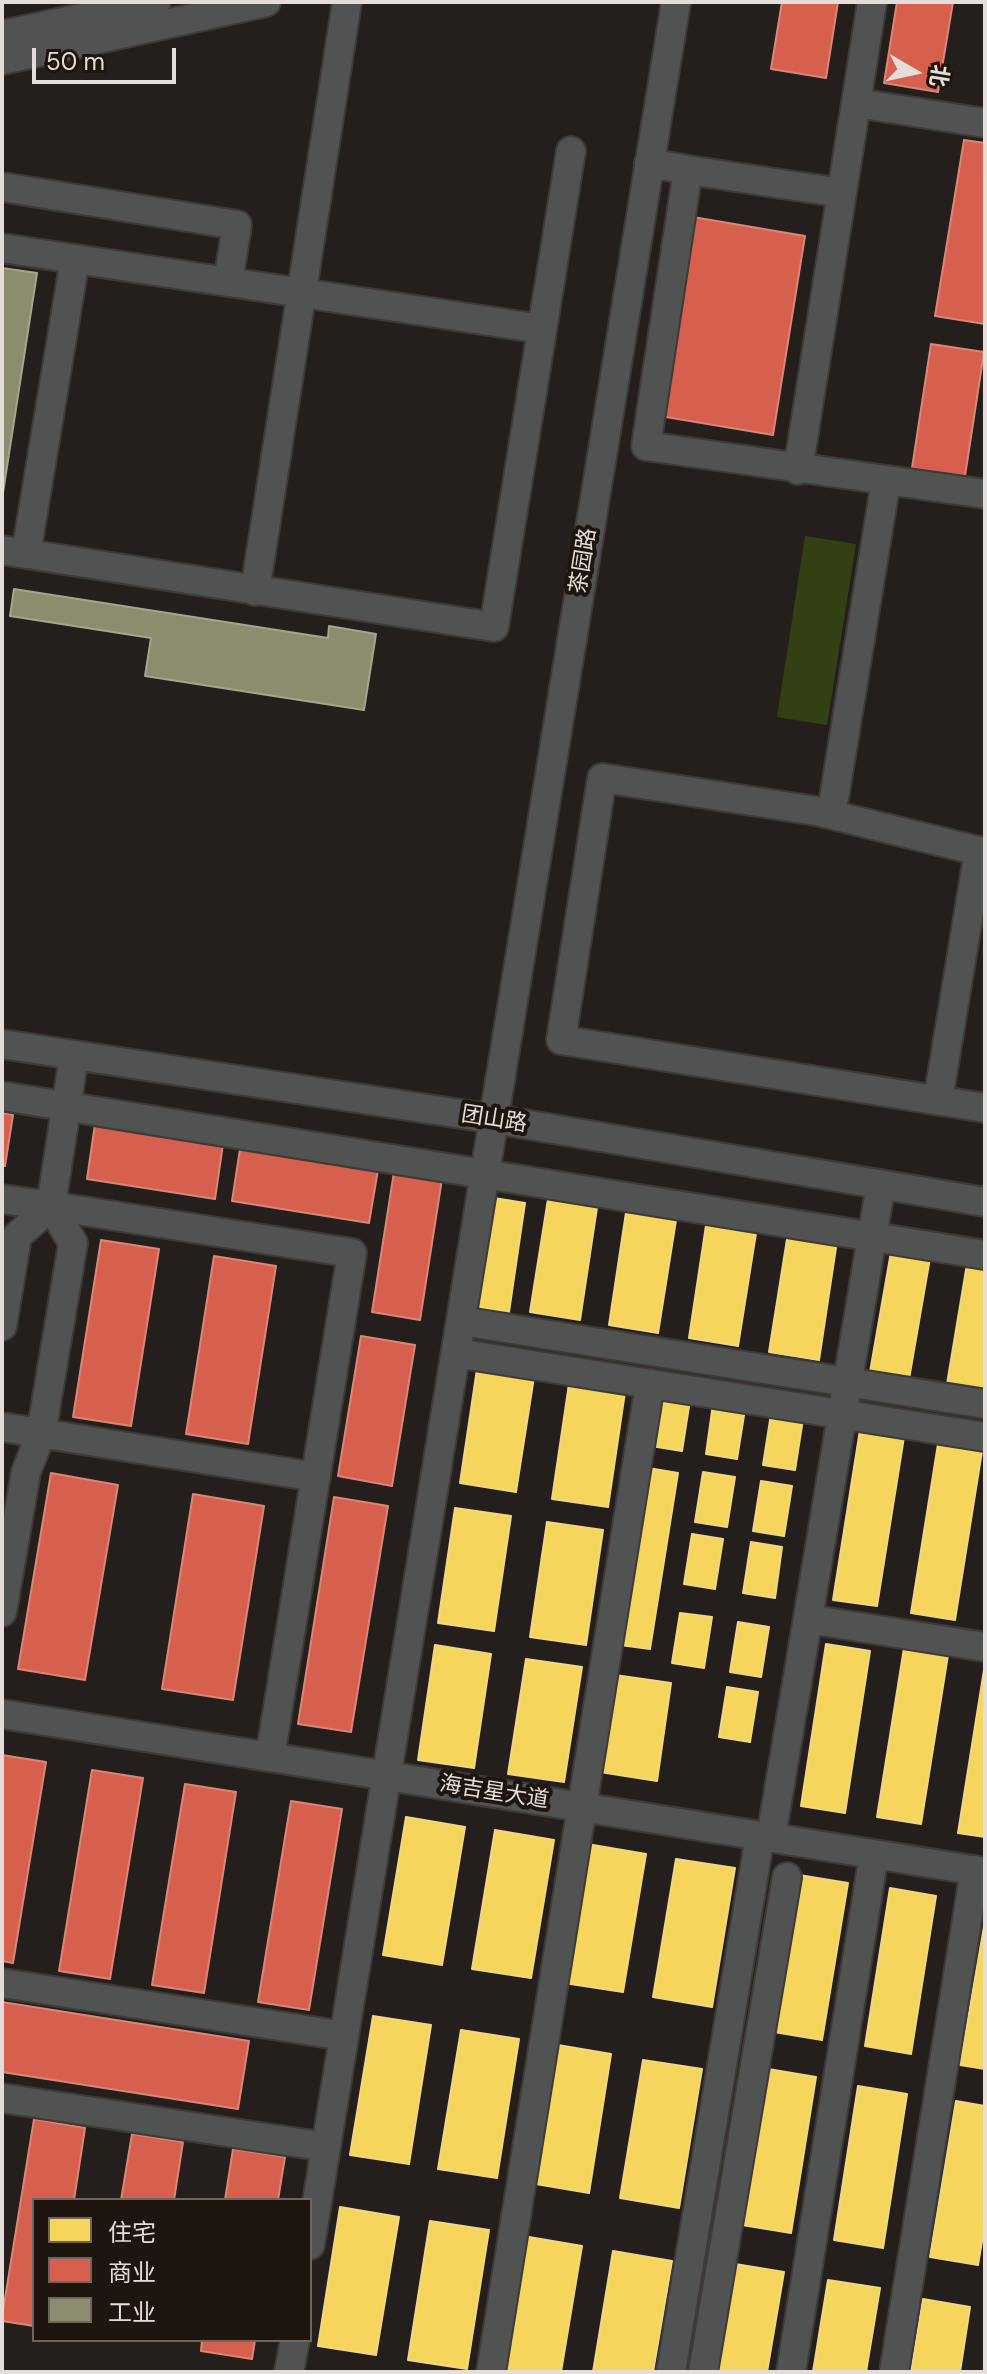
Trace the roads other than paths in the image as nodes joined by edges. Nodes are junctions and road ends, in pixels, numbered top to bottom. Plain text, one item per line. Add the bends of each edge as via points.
1 (156, 2) edge
2 (266, 2) edge
3 (347, 2) edge
4 (676, 2) edge
5 (872, 2) edge
6 (2, 35) edge
7 (2, 60) edge
8 (856, 103) junction
9 (985, 123) edge
10 (571, 151) dead end
11 (649, 163) junction
12 (688, 170) junction
13 (2, 187) edge
14 (842, 193) junction
15 (2, 248) edge
16 (75, 259) junction
17 (228, 282) junction
18 (301, 293) junction
19 (542, 329) junction
20 (798, 470) junction
21 (886, 481) junction
22 (985, 494) edge
23 (14, 552) edge
24 (255, 591) junction
25 (834, 798) dead end
26 (982, 851) edge
27 (2, 1044) edge
28 (74, 1056) junction
29 (2, 1096) edge
30 (938, 1100) junction
31 (66, 1106) junction
32 (985, 1108) edge
33 (494, 1119) junction
34 (485, 1174) junction
35 (881, 1184) junction
36 (2, 1199) edge
37 (985, 1202) edge
38 (51, 1206) junction
39 (872, 1237) junction
40 (985, 1255) edge
41 (461, 1321) junction
42 (2, 1326) edge
43 (456, 1353) junction
44 (848, 1382) junction
45 (650, 1384) junction
46 (985, 1404) edge
47 (842, 1414) junction
48 (2, 1427) edge
49 (41, 1434) junction
50 (985, 1437) edge
51 (316, 1477) junction
52 (2, 1612) edge
53 (808, 1619) junction
54 (985, 1647) edge
55 (2, 1714) edge
56 (270, 1757) junction
57 (387, 1776) junction
58 (584, 1807) junction
59 (766, 1836) junction
60 (874, 1854) junction
61 (980, 1871) edge
62 (787, 1877) dead end
63 (2, 1983) edge
64 (344, 2036) junction
65 (2, 2098) edge
66 (326, 2147) junction
67 (312, 2233) edge
68 (295, 2342) edge
69 (289, 2372) edge
70 (491, 2372) edge
71 (671, 2372) edge
72 (703, 2372) edge
73 (791, 2372) edge
74 (894, 2372) edge

1 - 6 street
2 - 7 street
3 - 18 street
4 - 11 street, 茶园路
5 - 8 street
8 - 9 street
8 - 14 street
10 - 19 street
11 - 12 street
11 - 33 street, 茶园路
12 - 14 street
12 - 20 street via 646,446
13 - 17 street via 237,225
14 - 20 street
15 - 16 street
16 - 17 street
16 - 23 street
17 - 18 street
18 - 19 street
18 - 24 street
19 - 24 street via 494,627
20 - 21 street
21 - 22 street
21 - 25 street
23 - 24 street
26 - 30 street
26 - 30 street via 816,811 602,778 561,1040
27 - 28 street, 团山路
28 - 31 street
28 - 33 street, 团山路
29 - 31 street
30 - 32 street
31 - 34 street
31 - 38 street
33 - 34 street, 茶园路
33 - 35 street, 团山路
34 - 39 street
34 - 41 street, 茶园路
35 - 37 street, 团山路
35 - 39 street
36 - 38 street
38 - 42 street via 17,1236
38 - 49 street via 73,1243
38 - 51 street via 352,1253
39 - 40 street
39 - 44 street
41 - 43 street, 茶园路
41 - 44 street
43 - 45 street
43 - 57 street, 茶园路
44 - 46 street
44 - 47 street
45 - 47 street
45 - 58 street
47 - 50 street
47 - 53 street
48 - 49 street
49 - 51 street
49 - 52 street via 26,1472
51 - 56 street
53 - 54 street
53 - 59 street
55 - 56 street, 海吉星大道
56 - 57 street, 海吉星大道
57 - 58 street, 海吉星大道
57 - 64 street, 茶园路
58 - 59 street, 海吉星大道
58 - 70 street
59 - 60 street, 海吉星大道
59 - 71 street
60 - 61 street, 海吉星大道
60 - 73 street
61 - 74 street
62 - 72 street
63 - 64 street
64 - 66 street, 茶园路
65 - 66 street
66 - 67 street, 茶园路
68 - 69 street

